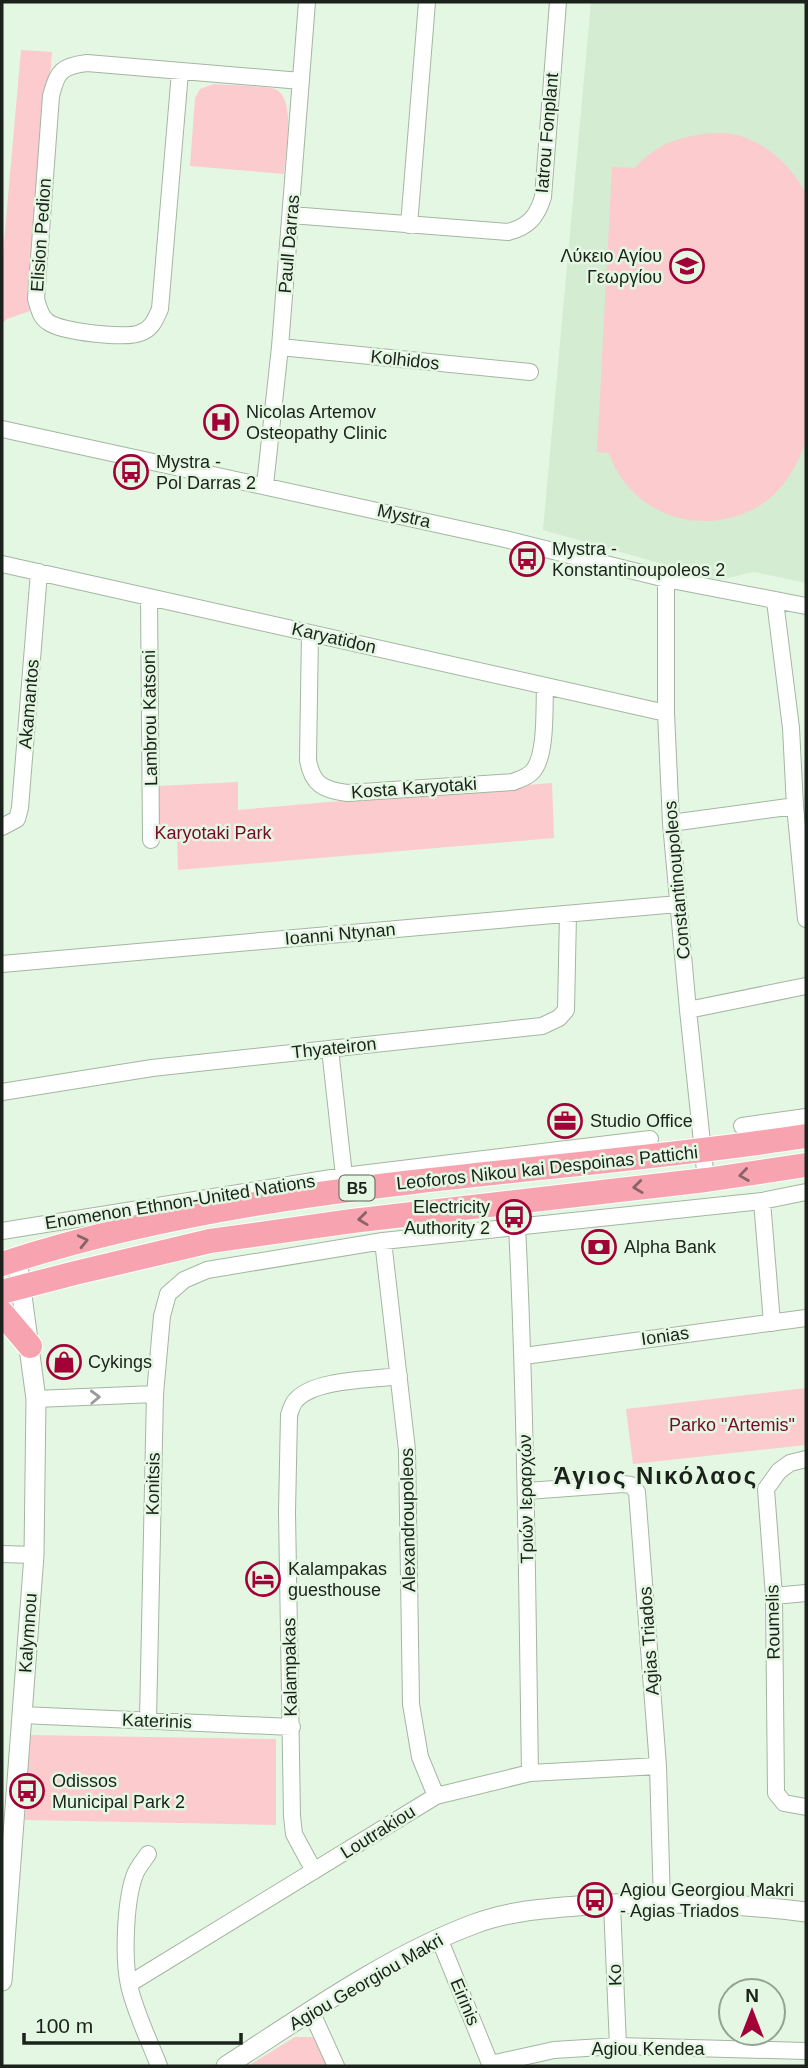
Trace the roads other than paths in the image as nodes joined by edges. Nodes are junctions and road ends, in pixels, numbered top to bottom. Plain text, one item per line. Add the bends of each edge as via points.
1 (307, 2) edge
2 (427, 2) edge
3 (558, 2) edge
4 (180, 72) junction
5 (301, 81) junction
6 (291, 215) junction
7 (410, 225) junction
8 (280, 347) junction
9 (530, 372) dead end
10 (2, 429) edge
11 (265, 485) junction
12 (2, 564) edge
13 (39, 572) junction
14 (666, 579) junction
15 (149, 597) junction
16 (775, 601) junction
17 (806, 606) edge
18 (310, 633) junction
19 (545, 685) junction
20 (666, 713) junction
21 (798, 727) edge
22 (795, 806) junction
23 (671, 823) junction
24 (2, 827) edge
25 (151, 840) dead end
26 (803, 854) edge
27 (678, 904) junction
28 (568, 914) junction
29 (806, 919) edge
30 (2, 964) edge
31 (806, 986) edge
32 (688, 1010) junction
33 (330, 1049) junction
34 (2, 1092) edge
35 (806, 1117) edge
36 (742, 1126) dead end
37 (806, 1136) edge
38 (650, 1139) dead end
39 (702, 1152) junction
40 (806, 1165) edge
41 (344, 1176) junction
42 (706, 1180) junction
43 (806, 1192) edge
44 (762, 1201) junction
45 (517, 1226) junction
46 (2, 1231) edge
47 (383, 1241) junction
48 (10, 1261) edge
49 (12, 1289) edge
50 (2, 1312) edge
51 (806, 1318) edge
52 (772, 1323) junction
53 (30, 1346) junction
54 (524, 1356) junction
55 (399, 1376) junction
56 (155, 1395) junction
57 (36, 1399) junction
58 (806, 1459) edge
59 (527, 1491) junction
60 (2, 1555) edge
61 (34, 1555) junction
62 (806, 1593) edge
63 (774, 1596) junction
64 (22, 1715) junction
65 (148, 1720) junction
66 (292, 1727) junction
67 (658, 1766) junction
68 (530, 1773) junction
69 (436, 1796) junction
70 (806, 1807) edge
71 (8, 1825) edge
72 (148, 1854) dead end
73 (314, 1871) junction
74 (662, 1903) junction
75 (612, 1904) junction
76 (806, 1912) edge
77 (439, 1938) junction
78 (3, 1960) edge
79 (2, 1981) edge
80 (129, 1984) junction
81 (311, 2011) junction
82 (618, 2046) junction
83 (806, 2052) edge
84 (749, 2058) edge
85 (491, 2065) edge
86 (159, 2066) edge
87 (226, 2066) edge
88 (336, 2066) edge

1 - 5 street, Paull Darras
2 - 7 street
3 - 7 street, Iatrou Fonplant via 543,197 532,220 508,232
4 - 4 street, Elision Pedion via 87,63 70,65 55,81 36,299 48,322 61,328 131,336 153,325 160,309
4 - 5 street, Elision Pedion
5 - 6 street, Paull Darras
6 - 7 street, Iatrou Fonplant
6 - 8 street, Paull Darras
8 - 9 street, Kolhidos
8 - 11 street, Paull Darras
10 - 11 street, Mystra
11 - 14 street, Mystra
12 - 13 street, Karyatidon
13 - 15 street, Karyatidon
13 - 24 street, Akamantos via 20,808 17,819
14 - 16 street, Mystra
14 - 20 street, Constantinoupoleos
15 - 18 street, Karyatidon
15 - 25 street, Lambrou Katsoni
16 - 17 street, Mystra
16 - 21 street
18 - 19 street, Karyatidon
18 - 19 street, Kosta Karyotaki via 308,760 319,785 333,791 525,778 540,758
19 - 20 street, Karyatidon
20 - 23 street, Constantinoupoleos
21 - 22 street
22 - 23 street
22 - 26 street
23 - 27 street, Constantinoupoleos
26 - 29 street
27 - 28 street, Ioanni Ntynan
27 - 32 street, Constantinoupoleos
28 - 30 street, Ioanni Ntynan
28 - 33 street, Thyateiron via 568,996 559,1018 542,1026
31 - 32 street
32 - 39 street, Constantinoupoleos
33 - 34 street, Thyateiron via 152,1068
33 - 41 street
35 - 36 street
37 - 39 main road, Leoforos Nikou kai Despoinas Pattichi / B5
38 - 41 street, Enomenon Ethnon-United Nations
39 - 42 street, Constantinoupoleos
48 -> 39 main road, Leoforos Nikou kai Despoinas Pattichi / B5 via 204,1213 345,1189
40 -> 42 main road, Leoforos Nikou kai Despoinas Pattichi / B5
41 - 46 street, Enomenon Ethnon-United Nations
42 -> 49 main road, Leoforos Nikou kai Despoinas Pattichi / B5 via 210,1241
43 - 44 street
44 - 45 street
44 - 52 street
45 - 47 street
45 - 54 street, Τριών Ιεραρχών
47 - 55 street, Alexandroupoleos
47 - 56 street, Konitsis via 207,1270 184,1279 168,1294 162,1316
48 - 49 street, Kalymnou
49 - 53 street, Kalymnou
50 - 53 main road
51 - 52 street, Ionias
52 - 54 street, Ionias
53 - 57 street, Kalymnou
54 - 59 street, Τριών Ιεραρχών
55 - 66 street, Kalampakas via 319,1386 293,1402 289,1415
55 - 69 street, Alexandroupoleos via 407,1450 411,1704 420,1756
57 -> 56 street
56 - 65 street, Konitsis
57 - 61 street, Kalymnou
58 - 63 street, Roumelis via 779,1471 766,1489
59 - 67 street, Agias Triados via 623,1484 636,1492
59 - 68 street, Τριών Ιεραρχών
60 - 61 street
61 - 64 street, Kalymnou
62 - 63 street
63 - 70 street, Roumelis via 776,1793 783,1803
64 - 65 street, Katerinis
64 - 71 street, Kalymnou
65 - 66 street, Katerinis
66 - 73 street, Kalampakas via 294,1834
67 - 68 street, Loutrakiou
67 - 74 street, Agias Triados
68 - 69 street, Loutrakiou
69 - 73 street, Loutrakiou
71 - 78 street, Kalymnou
72 - 80 street via 136,1871 127,1916
73 - 80 street, Loutrakiou
74 - 75 street, Agiou Georgiou Makri
74 - 76 street, Agiou Georgiou Makri
75 - 77 street, Agiou Georgiou Makri via 511,1913
75 - 82 street, Ko
77 - 81 street, Agiou Georgiou Makri
77 - 85 street, Eirinis
78 - 79 street, Kalymnou
80 - 86 street
81 - 87 street, Agiou Georgiou Makri
81 - 88 street
82 - 84 street, Agiou Kendea
82 - 85 street, Agiou Kendea via 554,2050
83 - 84 street, Agiou Kendea

